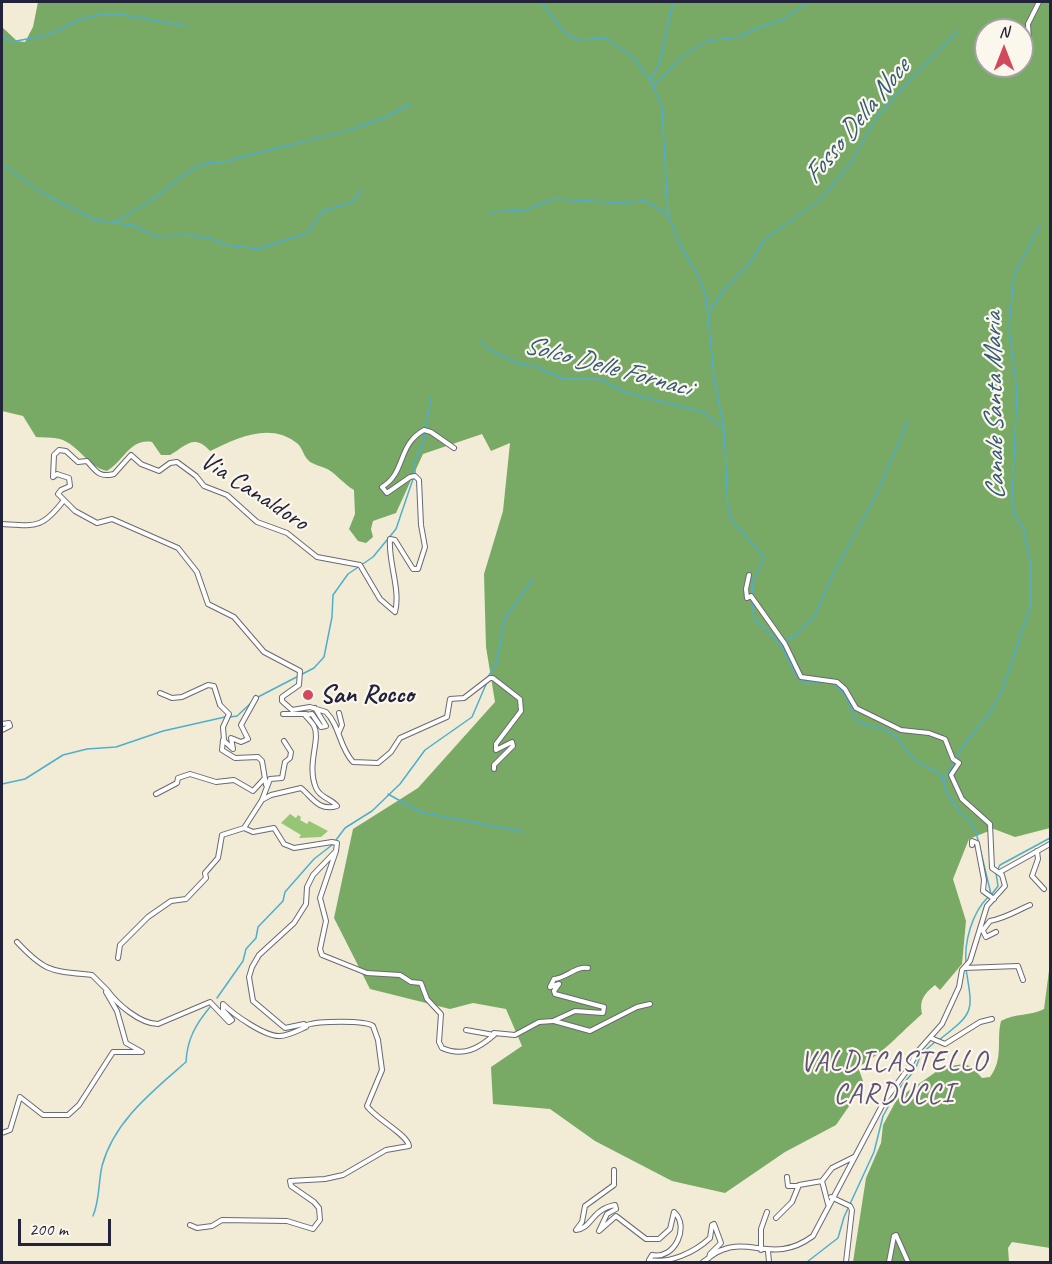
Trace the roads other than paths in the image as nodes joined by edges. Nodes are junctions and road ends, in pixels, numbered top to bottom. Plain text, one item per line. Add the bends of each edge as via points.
1 (1039, 2) edge
2 (1031, 18) edge
3 (454, 448) dead end
4 (64, 500) junction
5 (2, 525) edge
6 (749, 575) dead end
7 (160, 693) dead end
8 (256, 698) dead end
9 (314, 708) junction
10 (339, 713) dead end
11 (283, 714) dead end
12 (306, 714) junction
13 (2, 724) edge
14 (2, 730) edge
15 (339, 732) junction
16 (224, 740) junction
17 (284, 741) dead end
18 (494, 769) dead end
19 (264, 778) junction
20 (266, 786) junction
21 (156, 794) dead end
22 (262, 800) junction
23 (244, 828) junction
24 (1050, 844) edge
25 (972, 845) dead end
26 (336, 851) junction
27 (1037, 851) junction
28 (998, 872) junction
29 (1044, 890) dead end
30 (993, 899) junction
31 (1030, 905) dead end
32 (982, 930) junction
33 (996, 932) dead end
34 (17, 942) dead end
35 (118, 958) dead end
36 (588, 968) dead end
37 (963, 968) junction
38 (1023, 980) dead end
39 (107, 990) junction
40 (650, 1004) dead end
41 (992, 1019) dead end
42 (553, 1021) junction
43 (307, 1025) junction
44 (466, 1030) dead end
45 (494, 1033) junction
46 (933, 1039) junction
47 (2, 1132) edge
48 (854, 1156) junction
49 (614, 1170) dead end
50 (787, 1177) dead end
51 (822, 1181) junction
52 (798, 1186) junction
53 (831, 1197) junction
54 (828, 1204) junction
55 (767, 1212) dead end
56 (776, 1218) dead end
57 (190, 1225) dead end
58 (761, 1250) junction
59 (768, 1251) junction
60 (709, 1258) junction
61 (703, 1263) edge
62 (769, 1263) edge
63 (846, 1263) edge
64 (889, 1263) edge
65 (908, 1263) edge

1 - 2 street
3 - 4 street, Via Canaldoro via 424,430 405,447 393,481 382,487 387,493 415,477 421,491 425,547 418,568 413,568 395,540 390,539 394,612 380,599 360,566 320,559 287,533 257,522 227,495 204,486 177,462 159,471 131,455 114,474 102,475 87,461 78,462 59,450 54,455 52,474 69,478 70,486 58,494
4 - 5 street via 41,524
4 - 9 street via 97,523 112,519 178,548 197,572 208,604 234,617 264,652 300,671 299,685 282,697 288,709
6 - 28 street via 747,598 753,597 801,676 837,682 856,708 901,730 945,739 952,757 959,763 951,775 962,799 990,824 992,868
7 - 16 street via 182,697 214,686 220,705 229,714 223,727
8 - 16 street via 241,725 248,739 241,742 231,738 234,749
9 - 12 street via 325,727 312,714
9 - 15 street via 329,714
10 - 15 street
11 - 12 street
12 - 22 street via 315,727 311,763 316,789 336,806 313,803 300,788
13 - 14 street via 10,726
15 - 18 street via 341,747 353,762 378,763 400,738 445,719 450,699 464,698 493,678 520,699 521,711 496,744 496,750 508,742 513,746
16 - 19 street via 222,750 230,756 262,761
17 - 20 street via 290,748 290,758 285,762 282,778 272,777
19 - 20 street
19 - 21 street via 253,791 234,780 216,782 186,774
20 - 22 street
22 - 23 street
23 - 26 street via 253,832 274,828 284,844 294,848 336,843
23 - 35 street via 222,835 218,858 204,873 206,878 186,899 171,901 148,917 120,945
24 - 27 street
25 - 30 street via 972,841 977,843 983,891
26 - 43 street via 313,875 304,908 283,935 259,956 249,977 253,1001 285,1028
26 - 45 street via 320,898 326,921 322,955 367,974 400,975 421,983 427,999 441,1014 442,1048 468,1052
27 - 28 street
27 - 29 street via 1032,876
28 - 30 street via 1005,886
30 - 32 street via 987,906
31 - 32 street via 1008,918 990,921
32 - 33 street via 986,937
32 - 37 street via 970,961
34 - 39 street via 43,966 64,974 92,975
36 - 42 street via 554,979 550,987 559,984 555,994 604,1007 603,1013 575,1011
37 - 38 street via 1019,966
37 - 46 street via 949,1012
39 - 43 street via 150,1024 210,1002 229,1022 232,1020 223,1004 233,1014 274,1036
39 - 47 street via 126,1044 142,1052 113,1052 79,1106 63,1117 43,1115 20,1097 10,1130
40 - 42 street via 591,1031
41 - 46 street via 980,1022 950,1042
42 - 45 street via 539,1022 515,1035
43 - 57 street via 361,1021 373,1026 382,1070 367,1106 378,1119 405,1137 409,1146 386,1150 343,1175 290,1181 319,1208 320,1221 312,1229 287,1221 222,1220 212,1226
44 - 45 street
46 - 48 street via 918,1051
48 - 51 street via 832,1168
48 - 53 street
49 - 60 street via 614,1185 585,1206 576,1230 586,1226 600,1210 615,1205 599,1231 620,1217 646,1239 659,1239 670,1229 674,1212 679,1221 677,1243 671,1251 662,1256 652,1255 649,1260 680,1258 710,1238 714,1224 722,1244
50 - 52 street via 788,1186
51 - 52 street
51 - 54 street
52 - 56 street via 792,1202
53 - 54 street
53 - 63 street via 849,1205 852,1231
54 - 59 street via 810,1238
55 - 58 street via 761,1228
58 - 59 street
58 - 60 street via 729,1248
59 - 62 street
60 - 61 street
64 - 65 street via 896,1235

